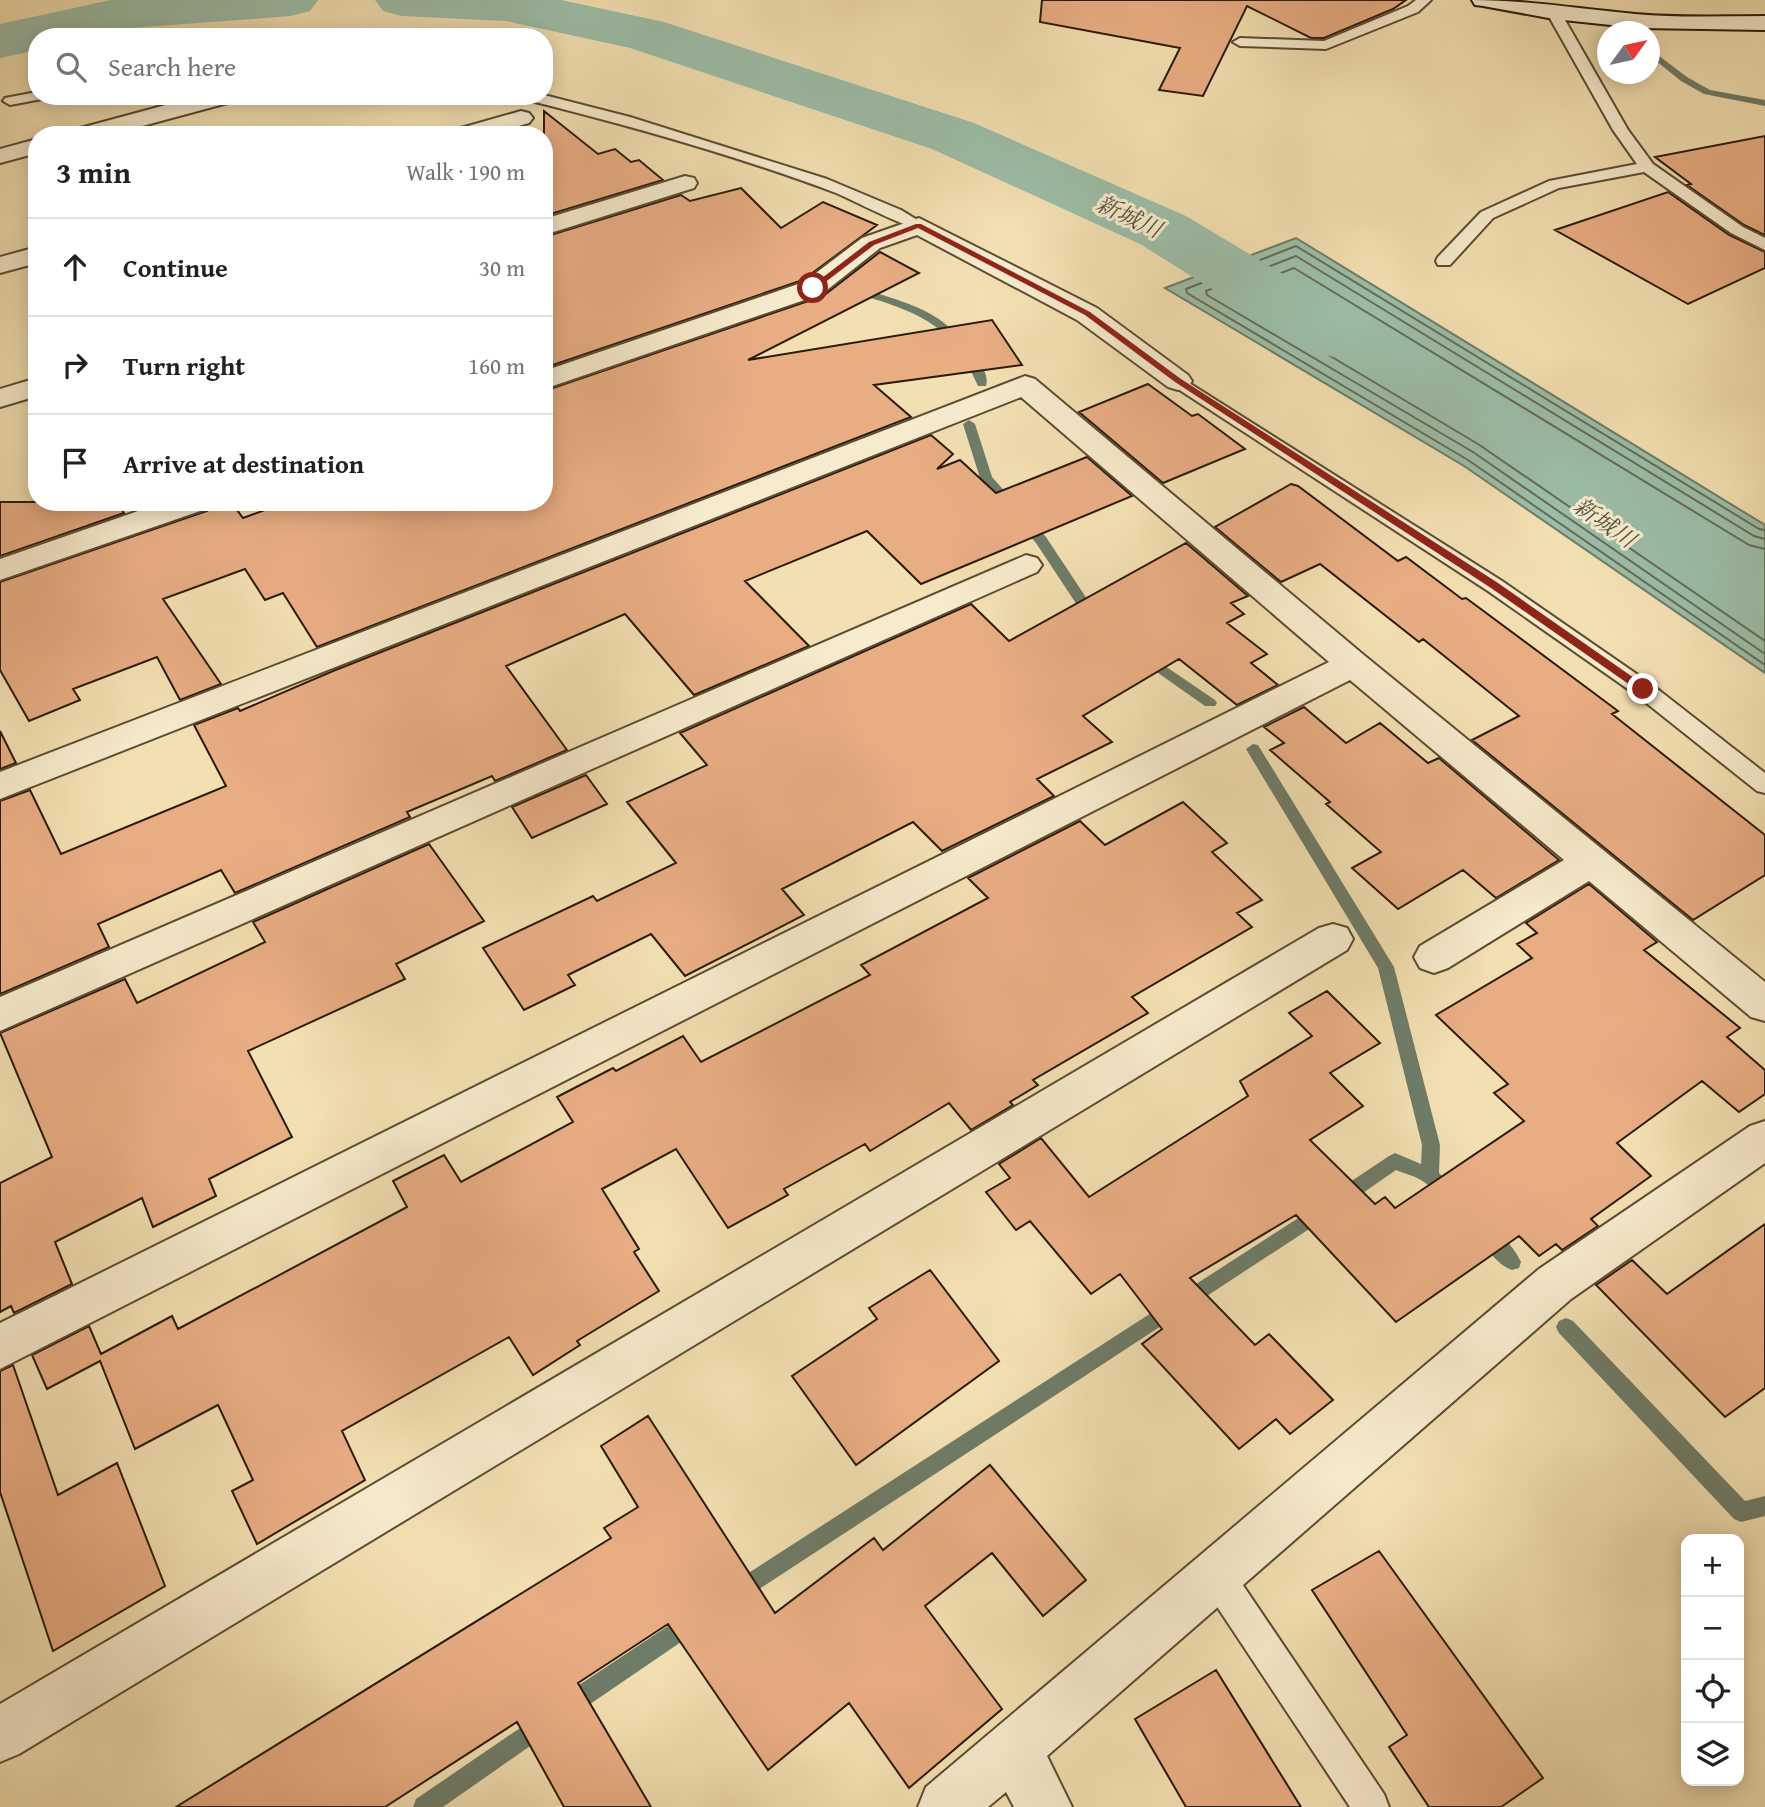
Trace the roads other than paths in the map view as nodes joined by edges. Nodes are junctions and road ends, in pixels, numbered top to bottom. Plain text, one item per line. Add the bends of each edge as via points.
1 (1424, 0) edge
2 (1483, 0) edge
3 (1555, 6) edge
4 (1765, 23) edge
5 (1240, 42) dead end
6 (28, 98) edge
7 (10, 101) dead end
8 (193, 105) edge
9 (525, 107) edge
10 (115, 126) edge
11 (482, 126) edge
12 (28, 148) edge
13 (0, 156) edge
14 (1647, 167) junction
15 (685, 183) dead end
16 (553, 224) edge
17 (919, 226) junction
18 (1765, 245) edge
19 (28, 257) edge
20 (1444, 261) dead end
21 (0, 265) edge
22 (553, 378) edge
23 (1178, 380) joint
24 (28, 390) edge
25 (0, 398) edge
26 (169, 511) edge
27 (1026, 565) dead end
28 (0, 570) edge
29 (1353, 664) junction
30 (1765, 785) edge
31 (0, 786) edge
32 (1592, 861) junction
33 (1333, 939) dead end
34 (1434, 957) dead end
35 (1765, 1005) edge
36 (0, 1015) edge
37 (1765, 1139) edge
38 (0, 1348) edge
39 (1216, 1575) junction
40 (0, 1735) edge
41 (1013, 1749) junction
42 (946, 1807) edge
43 (1044, 1807) edge
44 (1371, 1807) edge

1 - 5 lane via 1413,9 1326,45
2 - 3 street
3 - 4 street via 1639,22
3 - 14 lane via 1621,130
6 - 7 lane
8 - 10 street
9 - 11 street
9 - 17 lane via 580,107 811,177 884,206
12 - 13 street
14 - 18 lane
14 - 20 lane via 1555,184 1487,215
15 - 16 street
17 - 22 street via 871,243 813,288
17 - 23 street via 1087,314
19 - 21 street
23 - 30 lane via 1495,586 1643,689
24 - 25 street
26 - 28 street
27 - 36 street
29 - 31 street via 1025,385
29 - 32 street
29 - 38 street
32 - 34 street
32 - 35 street
33 - 40 street
37 - 39 street via 1555,1284
39 - 41 street
39 - 44 lane
41 - 42 street
41 - 43 street

